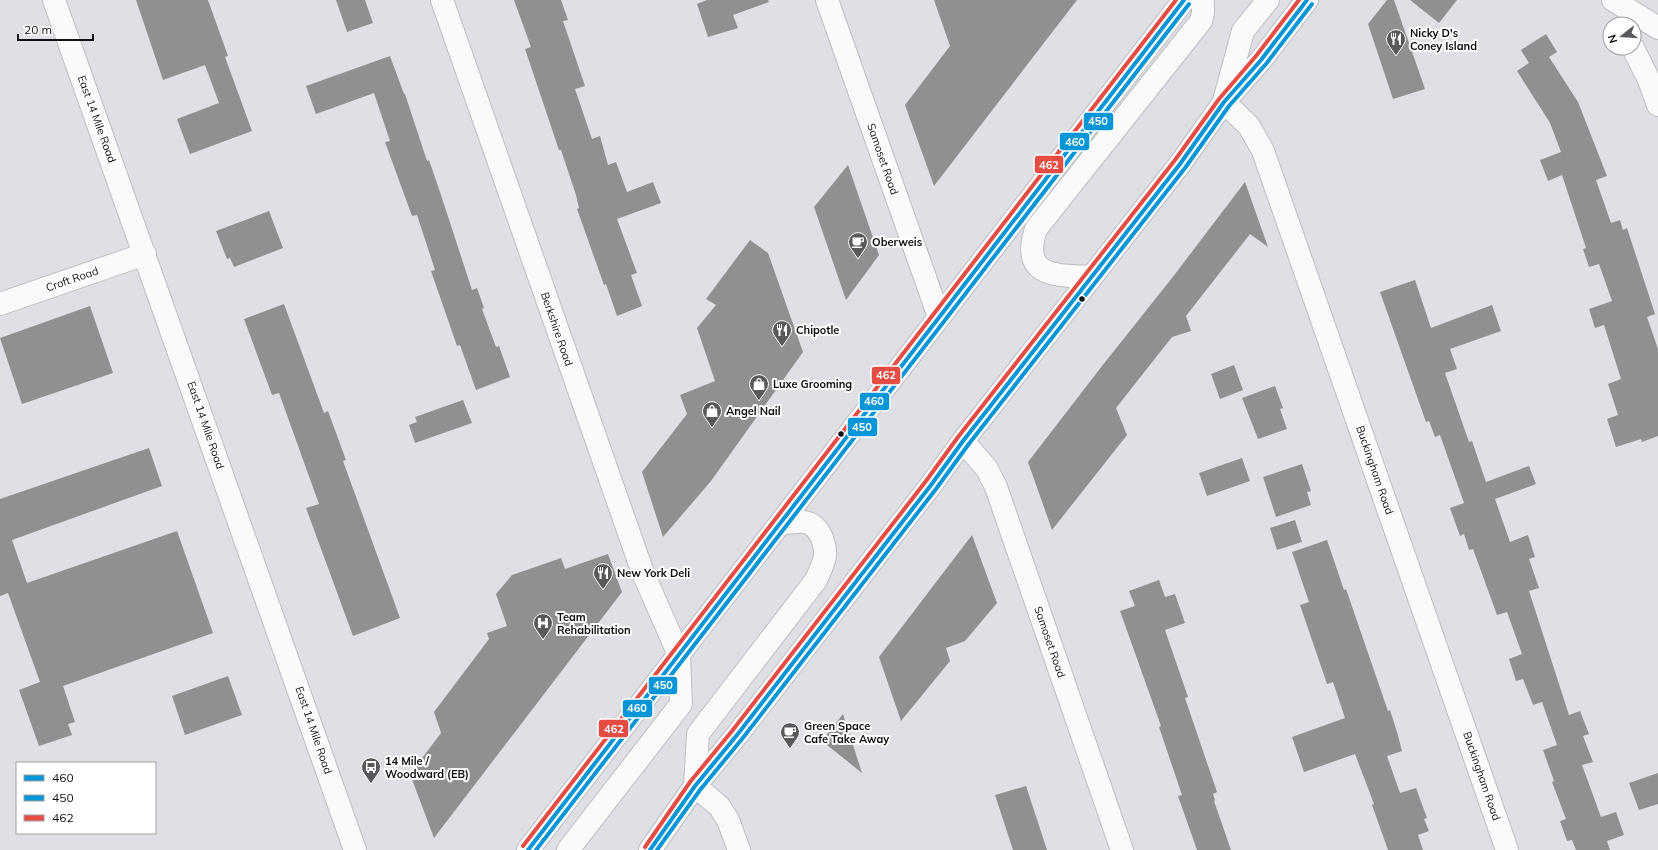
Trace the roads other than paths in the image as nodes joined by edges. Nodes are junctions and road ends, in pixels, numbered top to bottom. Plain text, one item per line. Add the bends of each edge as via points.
1 (54, 0) edge
2 (442, 0) edge
3 (827, 0) edge
4 (1184, 0) edge
5 (1203, 0) edge
6 (1268, 0) edge
7 (1306, 0) edge
8 (1607, 0) edge
9 (1613, 0) edge
10 (1616, 16) edge
11 (1658, 28) edge
12 (1638, 56) edge
13 (1224, 102) junction
14 (1658, 105) edge
15 (144, 254) junction
16 (1091, 277) junction
17 (0, 304) edge
18 (939, 318) junction
19 (963, 441) junction
20 (780, 524) junction
21 (679, 655) junction
22 (695, 786) junction
23 (355, 850) edge
24 (528, 850) edge
25 (568, 850) edge
26 (650, 850) edge
27 (739, 850) edge
28 (1122, 850) edge
29 (1507, 850) edge

1 - 15 main road, East 14 Mile Road
2 - 21 main road, Berkshire Road via 643,574
3 - 18 main road, Samoset Road
4 - 18 main road
5 - 16 main road via 1201,21 1036,229 1031,243 1032,259 1039,268 1058,276
6 - 13 main road via 1243,31
7 - 13 main road via 1261,60
8 - 10 main road
9 - 11 main road
12 - 14 main road
13 - 16 main road via 1180,164
13 - 29 main road, Buckingham Road via 1249,126 1263,151
15 - 17 main road, Croft Road
15 - 23 main road, East 14 Mile Road
16 - 19 main road
18 - 20 main road
19 - 22 main road via 738,735
19 - 28 main road, Samoset Road via 987,469 996,487
20 - 21 main road
20 - 22 main road via 810,522 819,531 825,557 816,580 698,734
21 - 24 main road
21 - 25 main road via 681,704
22 - 26 main road
22 - 27 main road via 719,806 728,820

